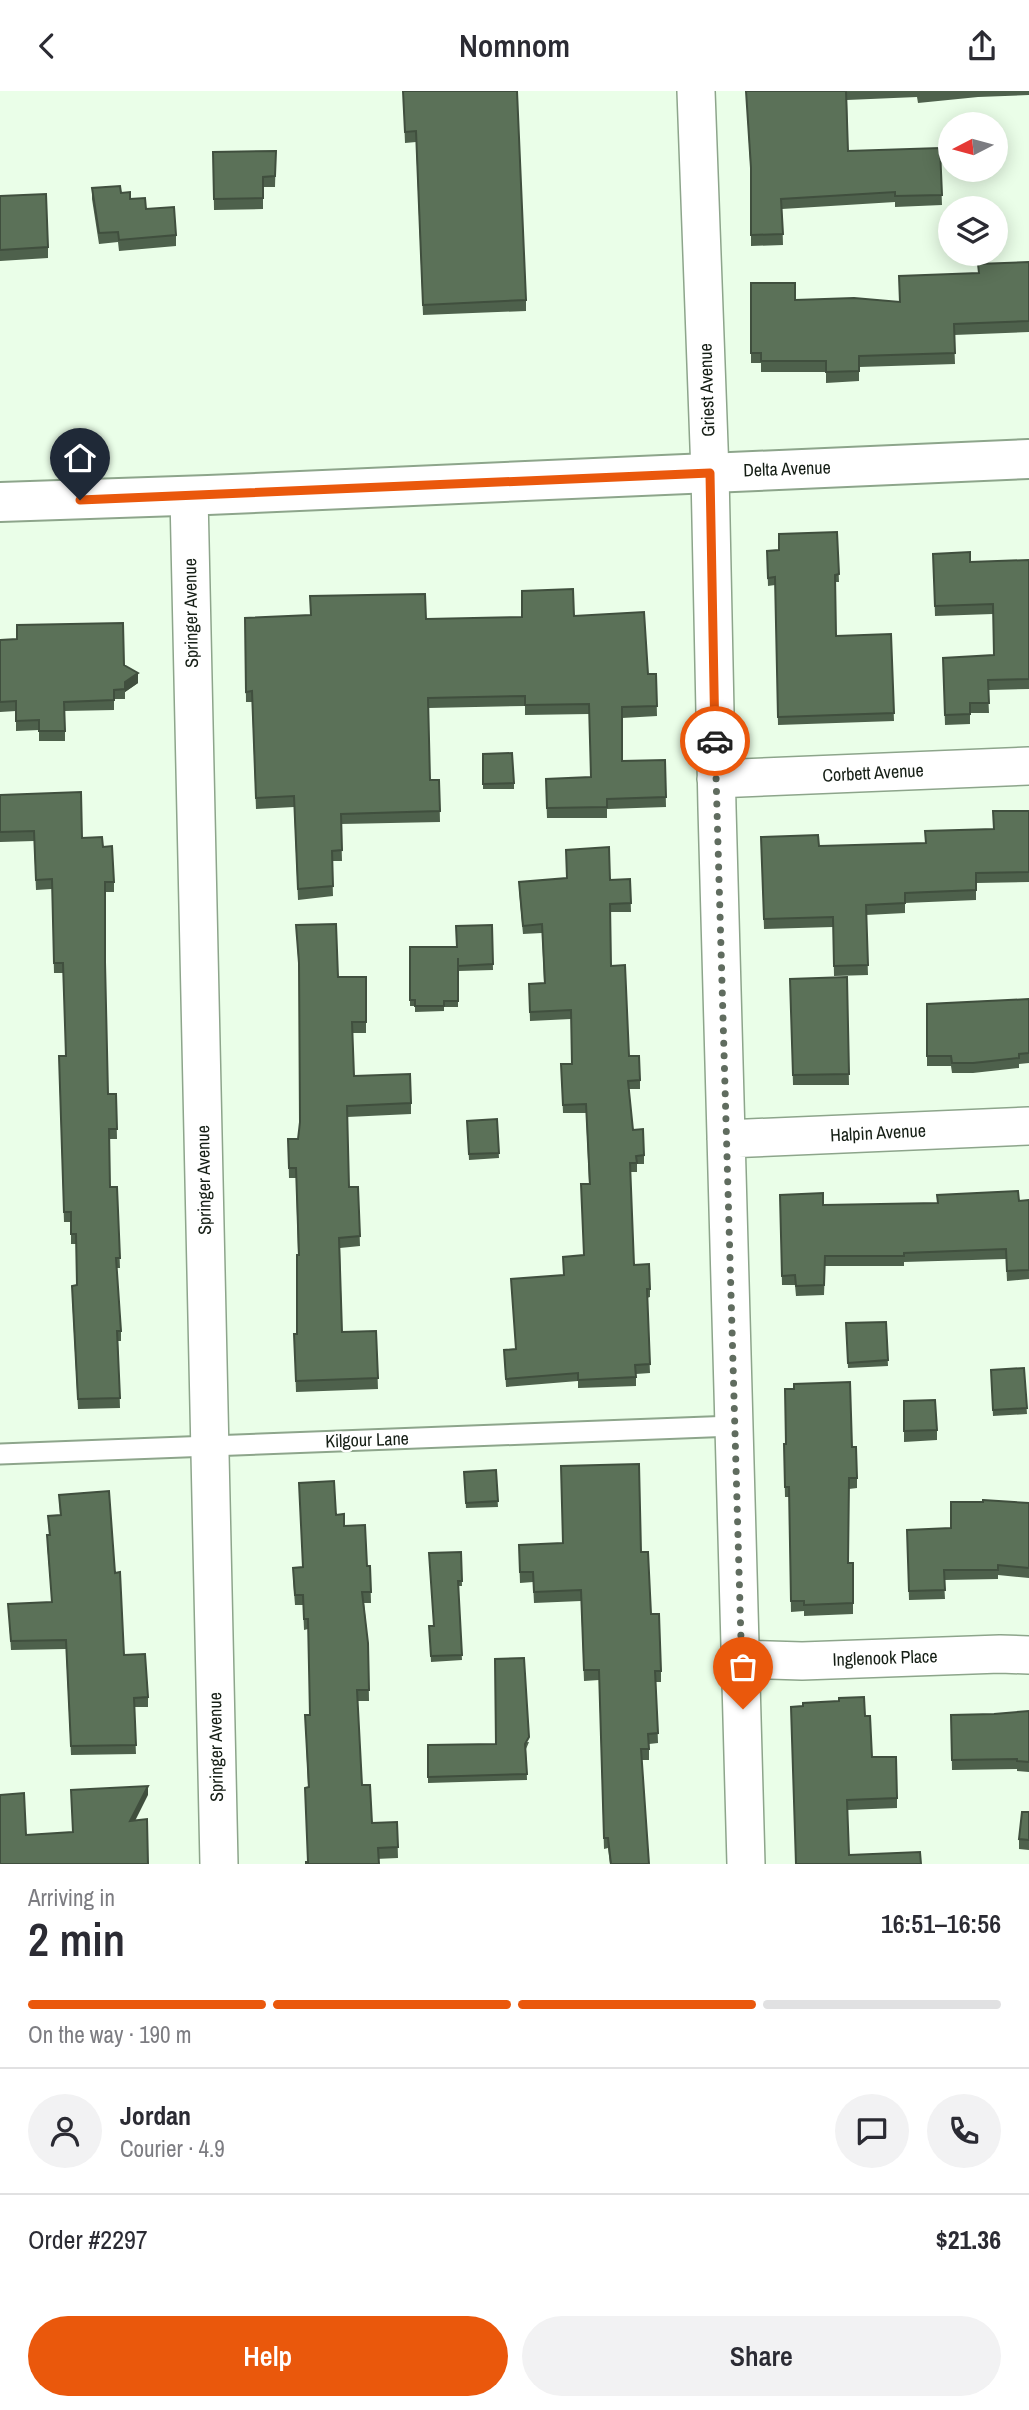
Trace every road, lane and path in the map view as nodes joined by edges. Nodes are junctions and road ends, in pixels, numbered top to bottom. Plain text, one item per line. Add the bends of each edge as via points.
1 (696, 91) edge
2 (1029, 459) edge
3 (710, 473) junction
4 (189, 496) junction
5 (0, 502) edge
6 (1029, 766) edge
7 (716, 779) junction
8 (1029, 1126) edge
9 (726, 1139) junction
10 (734, 1426) junction
11 (209, 1446) junction
12 (0, 1454) edge
13 (1029, 1655) edge
14 (742, 1659) junction
15 (219, 1864) edge
16 (746, 1864) edge

1 - 3 street, Griest Avenue
2 - 3 street, Delta Avenue
3 - 4 street, Delta Avenue
3 - 7 street, Griest Avenue
4 - 5 street, Delta Avenue
4 - 11 street, Springer Avenue
6 - 7 street, Corbett Avenue
7 - 9 street, Griest Avenue
8 - 9 street, Halpin Avenue
9 - 10 street, Griest Avenue
10 - 11 lane, Kilgour Lane
10 - 14 street, Griest Avenue
11 - 12 lane, Kilgour Lane
11 - 15 street, Springer Avenue
13 - 14 street, Inglenook Place
14 - 16 street, Griest Avenue

